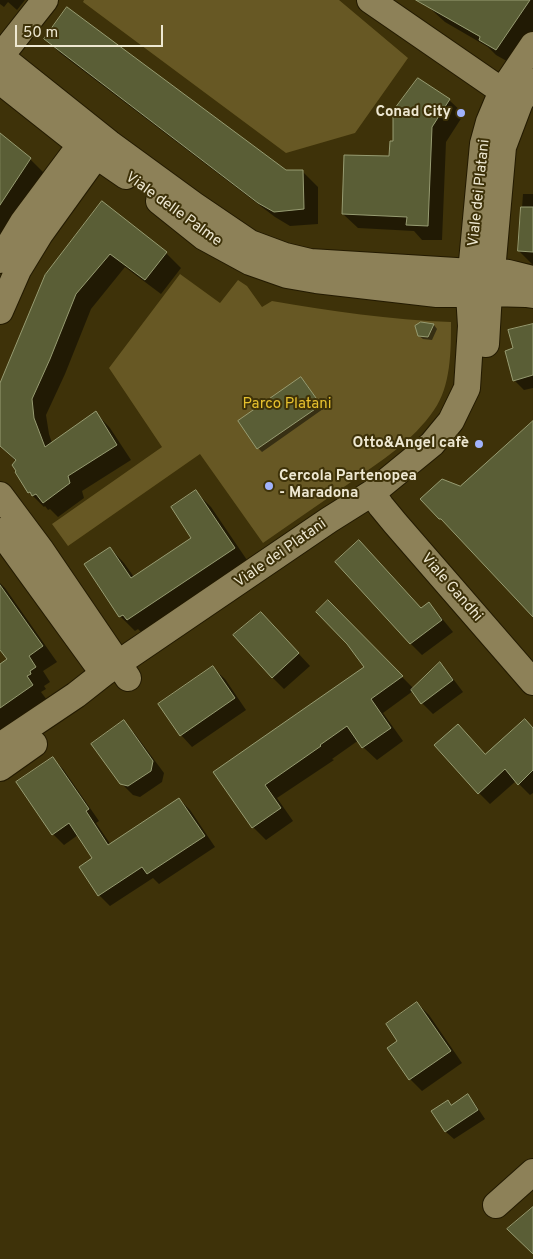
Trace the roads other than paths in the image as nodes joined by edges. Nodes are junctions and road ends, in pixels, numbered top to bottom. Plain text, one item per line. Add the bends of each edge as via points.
1 (46, 0) edge
2 (370, 0) edge
3 (533, 45) edge
4 (0, 56) edge
5 (0, 81) edge
6 (519, 92) edge
7 (95, 144) junction
8 (0, 260) edge
9 (533, 279) edge
10 (481, 282) junction
11 (533, 295) edge
12 (0, 311) edge
13 (0, 495) edge
14 (376, 500) junction
15 (0, 531) edge
16 (116, 676) junction
17 (533, 682) edge
18 (0, 746) edge
19 (0, 768) edge
20 (533, 1172) edge
21 (496, 1205) dead end

1 - 4 street
2 - 6 street
3 - 6 street, Viale dei Platani
4 - 7 street, Viale delle Palme
5 - 7 street, Viale delle Palme via 50,122
6 - 10 street, Viale dei Platani via 489,122 483,144
7 - 8 street via 23,222
7 - 10 street, Viale delle Palme via 250,243 285,256 310,262
7 - 12 street via 18,270
9 - 10 street via 508,273
10 - 11 street
10 - 14 street, Viale dei Platani via 471,326 467,388 451,421
13 - 16 street via 41,550
14 - 16 street, Viale dei Platani via 329,520
14 - 17 street, Viale Gandhi
15 - 16 street
16 - 18 street, Viale dei Platani via 76,695
16 - 19 street, Viale dei Platani
20 - 21 street

